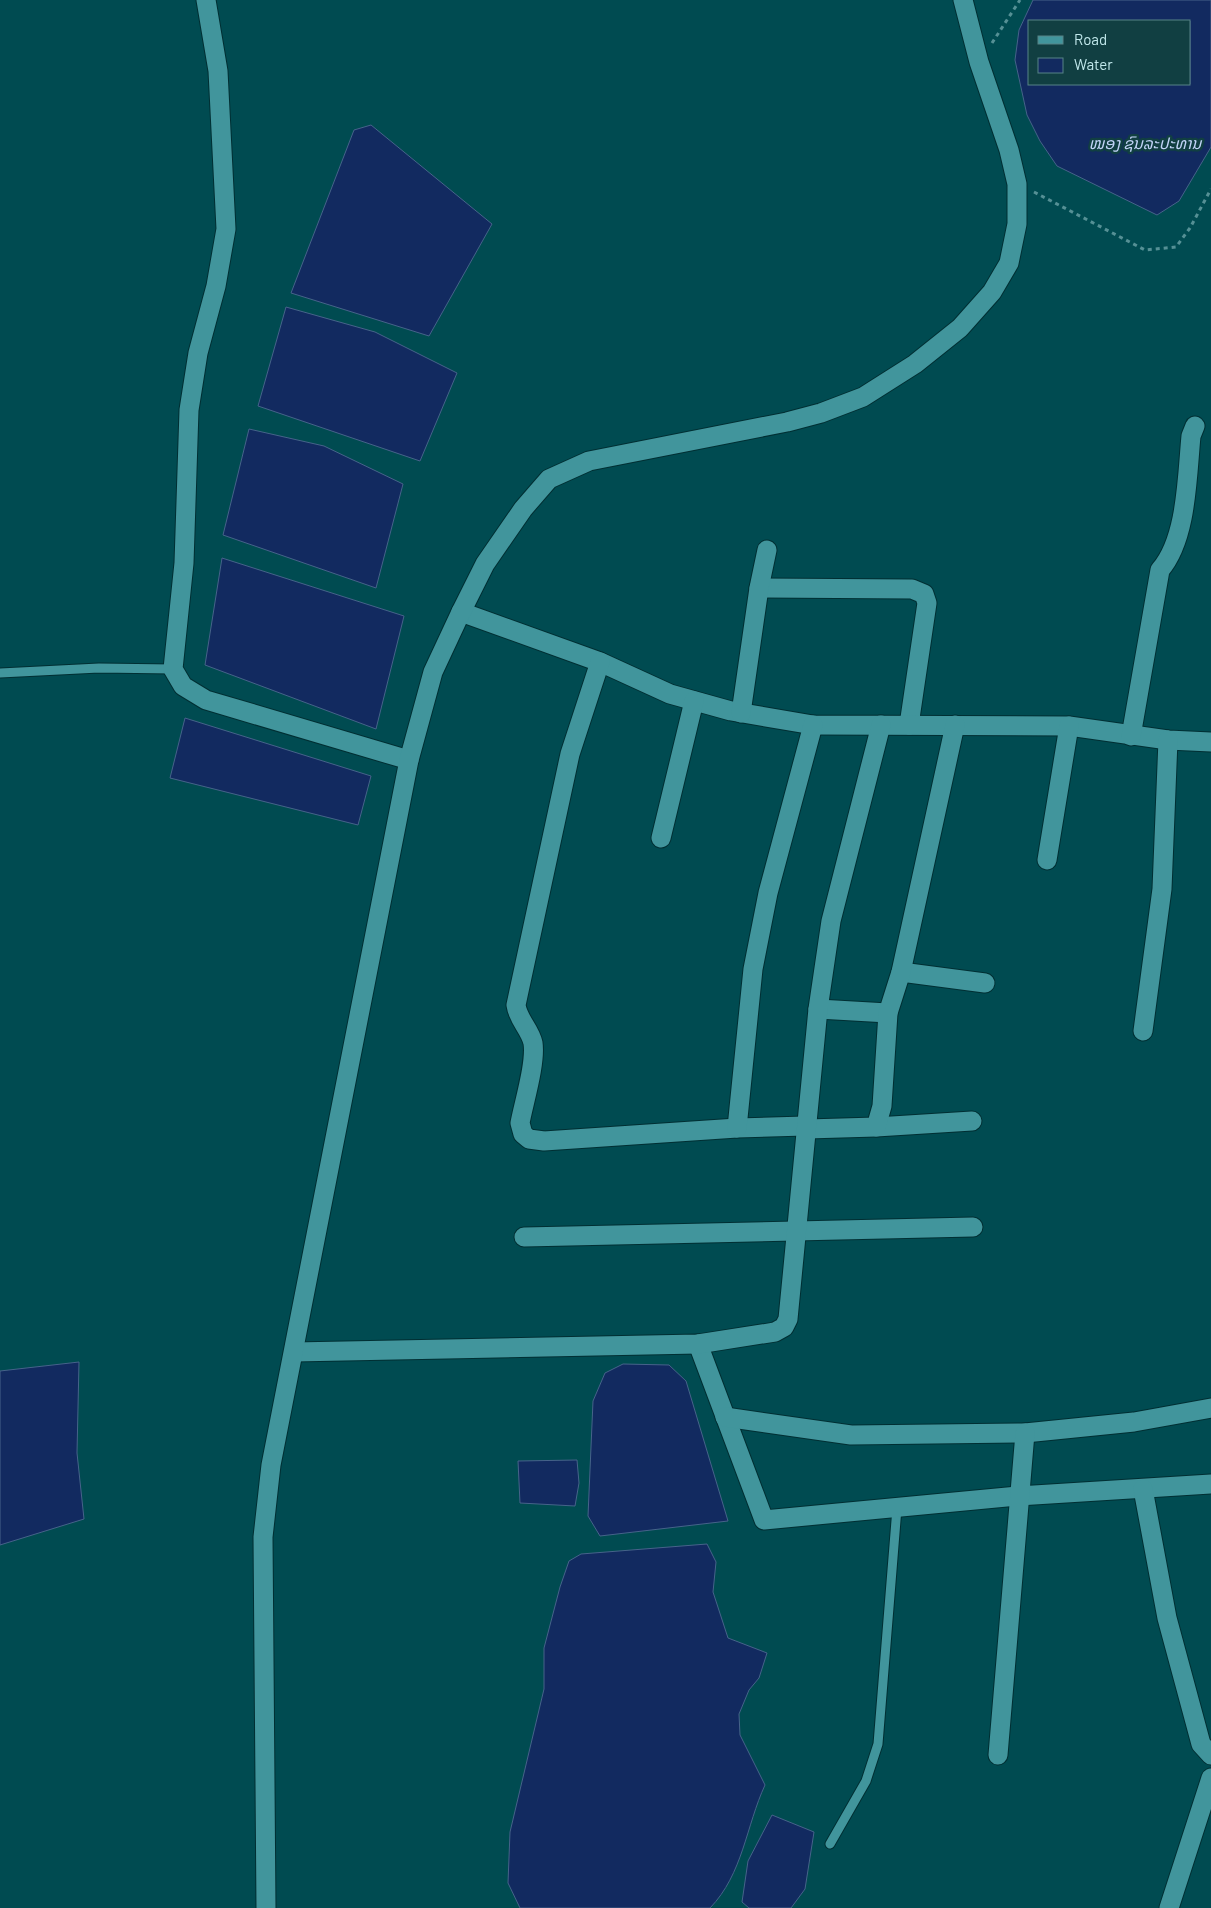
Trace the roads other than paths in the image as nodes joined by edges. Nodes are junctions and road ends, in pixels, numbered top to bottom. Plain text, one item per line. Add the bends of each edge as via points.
1 (206, 0) edge
2 (963, 0) edge
3 (1195, 426) dead end
4 (767, 550) dead end
5 (759, 588) junction
6 (461, 612) junction
7 (600, 662) junction
8 (173, 670) junction
9 (0, 673) edge
10 (694, 701) junction
11 (741, 713) junction
12 (813, 725) junction
13 (881, 725) junction
14 (909, 725) junction
15 (955, 725) junction
16 (1069, 726) junction
17 (1131, 736) junction
18 (1168, 740) junction
19 (1211, 742) edge
20 (409, 760) junction
21 (661, 838) dead end
22 (1047, 860) dead end
23 (901, 972) junction
24 (985, 983) dead end
25 (818, 1009) junction
26 (888, 1013) junction
27 (1143, 1031) dead end
28 (972, 1121) dead end
29 (876, 1126) junction
30 (806, 1127) junction
31 (736, 1128) junction
32 (973, 1227) dead end
33 (796, 1231) junction
34 (524, 1237) dead end
35 (698, 1344) junction
36 (294, 1352) junction
37 (1211, 1408) edge
38 (725, 1417) junction
39 (1025, 1433) junction
40 (1211, 1484) edge
41 (1144, 1489) junction
42 (1018, 1496) junction
43 (897, 1508) junction
44 (1211, 1755) edge
45 (998, 1756) dead end
46 (1211, 1778) edge
47 (830, 1844) dead end
48 (266, 1908) edge
49 (1169, 1908) edge

1 - 8 street via 218,71 226,229 216,286 198,353 189,410 184,562
2 - 6 street via 1017,184 1017,224 1009,263 992,292 960,328 915,364 863,397 787,422 589,461 549,479 523,509 485,564
3 - 17 street via 1191,436 1182,518 1169,559 1160,570
4 - 5 street
5 - 11 street
5 - 14 street via 912,589 924,594 927,603
6 - 7 street
6 - 20 street via 433,672
7 - 10 street via 670,694
7 - 31 street via 570,754 516,1005 534,1053 520,1123 523,1134 530,1139 544,1141
8 - 9 lane via 99,668
8 - 20 street via 183,686 206,700
10 - 11 street
10 - 21 street
11 - 12 street
12 - 13 street
12 - 31 street via 768,893 753,969
13 - 14 street
13 - 25 street via 831,921
14 - 15 street
15 - 16 street
15 - 23 street
16 - 17 street
16 - 22 street
17 - 18 street
18 - 19 street
18 - 27 street via 1162,889
20 - 36 street
23 - 24 street
23 - 26 street
25 - 26 street
25 - 30 street
26 - 29 street via 882,1106
28 - 29 street
29 - 30 street
30 - 31 street
30 - 33 street
32 - 33 street
33 - 34 street
33 - 35 street via 788,1319 784,1327 775,1332
35 - 36 street
35 - 38 street
36 - 48 street via 271,1466 263,1537
37 - 39 street via 1134,1422
38 - 39 street via 851,1436
38 - 43 street via 764,1520
39 - 42 street
40 - 41 street
41 - 42 street
41 - 44 street via 1167,1618 1201,1744
42 - 43 street
42 - 45 street
43 - 47 lane via 878,1744 866,1781
46 - 49 street

